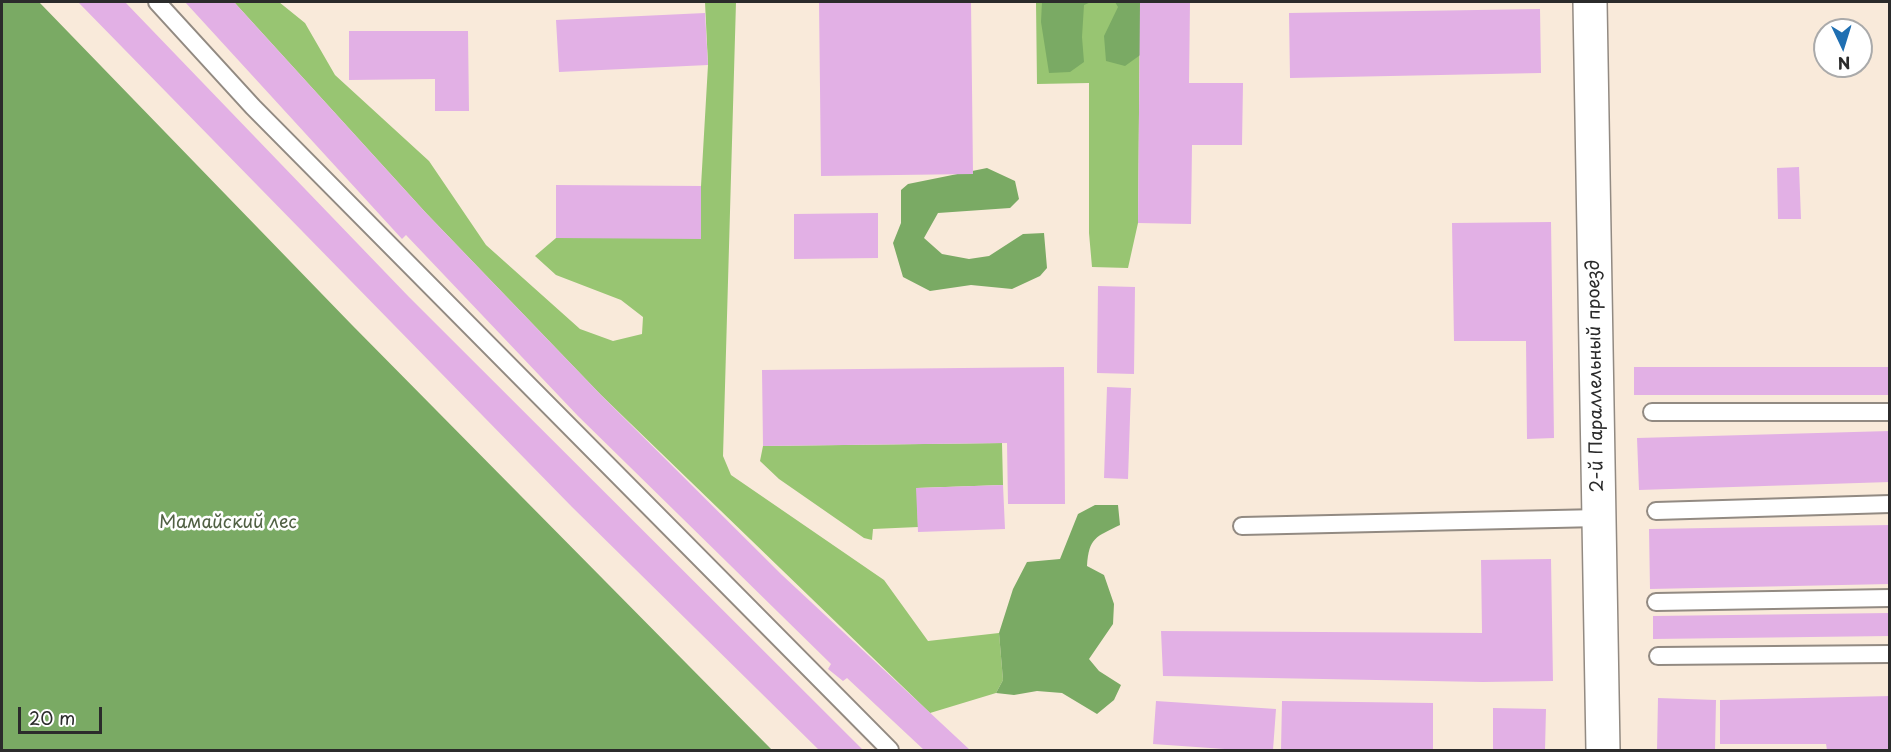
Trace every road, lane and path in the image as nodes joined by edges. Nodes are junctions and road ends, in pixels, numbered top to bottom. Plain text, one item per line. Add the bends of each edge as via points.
1 (157, 2) edge
2 (1590, 2) edge
3 (1652, 412) dead end
4 (1890, 412) edge
5 (1890, 504) edge
6 (1656, 511) dead end
7 (1599, 518) junction
8 (1242, 526) dead end
9 (1890, 598) edge
10 (1656, 602) dead end
11 (1890, 654) edge
12 (1658, 656) dead end
13 (890, 750) edge
14 (1603, 750) edge

1 - 13 lane via 253,107
2 - 7 street, 2-й Параллельный проезд
3 - 4 lane
5 - 6 lane
7 - 8 lane
7 - 14 street, 2-й Параллельный проезд
9 - 10 lane
11 - 12 lane

